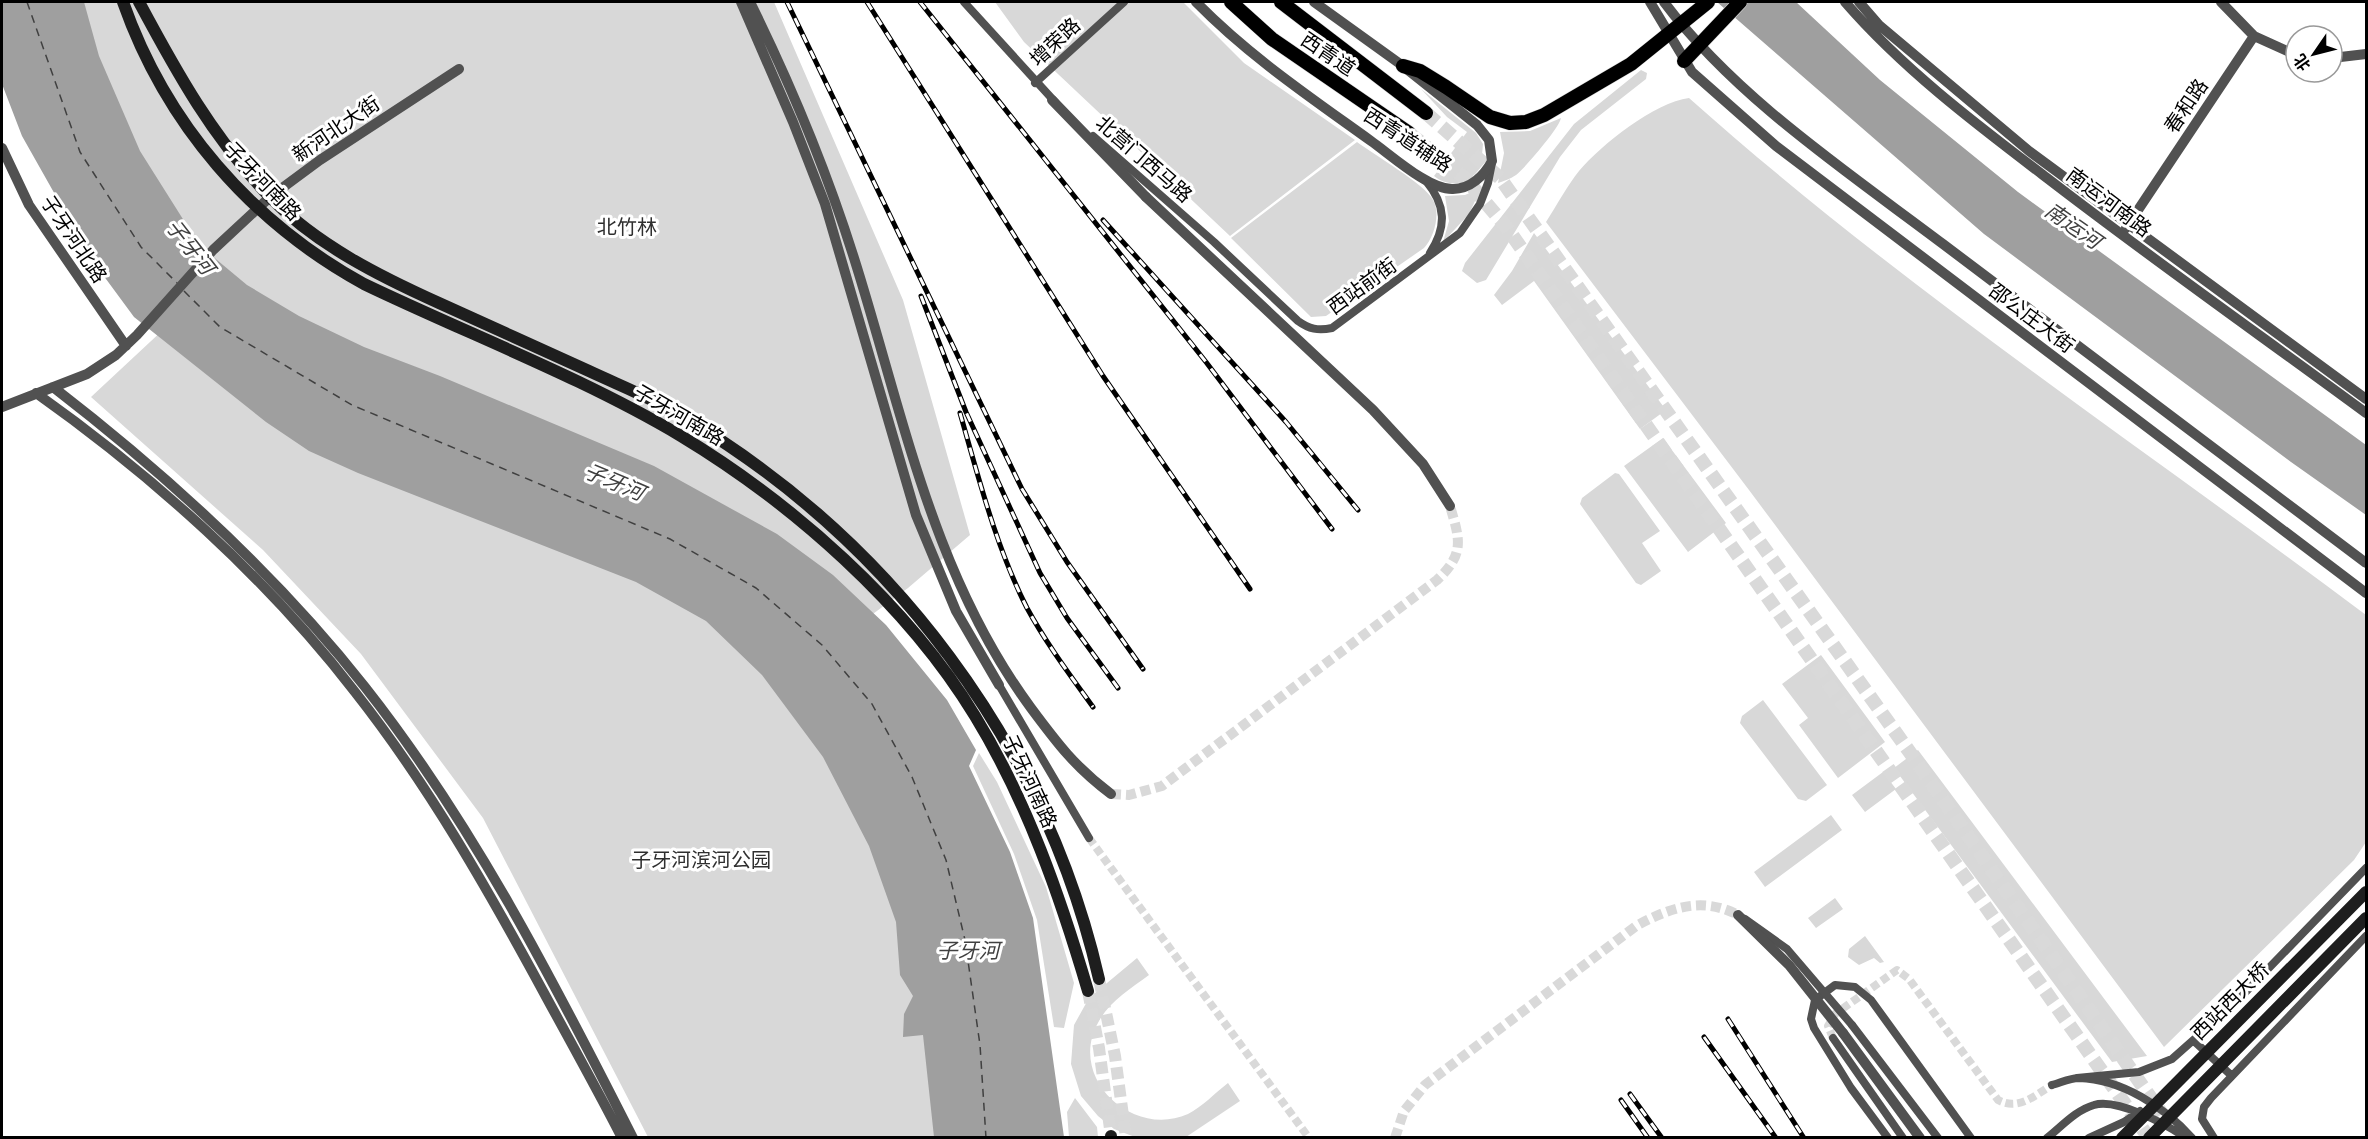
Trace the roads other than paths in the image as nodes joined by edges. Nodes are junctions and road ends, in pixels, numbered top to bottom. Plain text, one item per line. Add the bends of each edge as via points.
1 (123, 2) edge
2 (139, 2) edge
3 (741, 2) edge
4 (750, 2) edge
5 (963, 2) edge
6 (1124, 2) edge
7 (1196, 2) edge
8 (1231, 2) edge
9 (1281, 2) edge
10 (1314, 2) edge
11 (1650, 2) edge
12 (1664, 2) edge
13 (1740, 2) edge
14 (1845, 2) edge
15 (1859, 2) edge
16 (2221, 2) edge
17 (1707, 3) edge
18 (1682, 25) junction
19 (1668, 35) junction
20 (2254, 36) junction
21 (1700, 46) junction
22 (2284, 50) edge
23 (2367, 54) edge
24 (2344, 57) edge
25 (1684, 61) junction
26 (1403, 66) junction
27 (459, 69) dead end
28 (1035, 83) junction
29 (1052, 100) junction
30 (1426, 113) tunnel mouth
31 (1409, 133) tunnel mouth
32 (2, 148) edge
33 (1492, 162) junction
34 (1424, 179) junction
35 (270, 197) junction
36 (257, 209) junction
37 (285, 211) junction
38 (274, 224) junction
39 (2128, 225) junction
40 (2121, 235) junction
41 (1427, 259) junction
42 (1314, 329) joint
43 (126, 346) junction
44 (53, 387) junction
45 (36, 393) junction
46 (2367, 399) edge
47 (2, 407) edge
48 (2367, 413) edge
49 (1450, 506) tunnel mouth
50 (2367, 563) edge
51 (2367, 593) edge
52 (999, 685) joint
53 (1111, 794) tunnel mouth
54 (1089, 838) tunnel mouth
55 (2367, 868) edge
56 (2367, 892) edge
57 (1738, 915) joint
58 (2367, 918) edge
59 (2367, 936) edge
60 (1099, 979) tunnel mouth
61 (1088, 991) tunnel mouth
62 (1833, 1038) dead end
63 (2194, 1041) junction
64 (2232, 1076) junction
65 (2077, 1078) junction
66 (2052, 1085) tunnel mouth
67 (2150, 1103) junction
68 (2135, 1119) junction
69 (622, 1137) edge
70 (633, 1137) edge
71 (1888, 1137) edge
72 (1903, 1137) edge
73 (1920, 1137) edge
74 (1938, 1137) edge
75 (1971, 1137) edge
76 (2047, 1137) edge
77 (2089, 1137) edge
78 (2114, 1137) edge
79 (2122, 1137) edge
80 (2149, 1137) edge
81 (2186, 1137) edge
82 (2192, 1137) edge
83 (2214, 1137) edge

1 - 36 main road, 子牙河南路 via 159,81 218,167
2 - 35 main road, 子牙河南路 via 188,93 225,145
3 - 52 street, bridge via 825,204 916,515 956,611
4 - 53 street, bridge via 788,78 824,167 932,520 959,587 1024,698 1082,772
5 - 28 street, 北营门西马路
6 - 28 street, 增荣路
7 - 34 street, 西青道辅路 via 1285,80
8 - 31 main road, 西青道 via 1272,39
9 - 30 main road, 西青道
10 - 26 street
11 - 19 street, 邵公庄大街
12 - 18 street, 邵公庄大街
13 - 21 main road
14 - 40 street, 南运河南路 via 1873,34 1963,112
15 - 39 street, 南运河南路 via 1879,26 1932,72
16 - 20 street
17 - 18 main road
18 - 19 main road
18 - 21 street, 邵公庄大街
19 - 25 street, 邵公庄大街
19 - 26 main road via 1631,64 1544,115 1510,123 1479,112 1446,87
20 - 22 street
20 - 39 street, 春和路
21 - 25 main road
21 - 50 street, 邵公庄大街 via 1760,102 1872,190
23 - 24 street
25 - 51 street, 邵公庄大街 via 1702,83 1776,146
26 - 33 street via 1477,125 1489,140
27 - 35 street, 新河北大街
28 - 29 street, 北营门西马路
29 - 42 street, 北营门西马路 via 1298,321
29 - 49 street, bridge via 1146,197 1373,410 1423,464
32 - 43 street, 子牙河北路 via 29,205
33 - 34 street, 西青道辅路 via 1480,178 1462,188 1443,188
33 - 41 street, 西站前街 via 1476,213 1460,233
34 - 41 street via 1436,194 1443,215 1440,237
35 - 36 street, 新河北大街
35 - 37 main road, 子牙河南路
36 - 38 main road, 子牙河南路
36 - 43 street, 新河北大街 via 213,250
37 - 38 main road via 278,209 272,213
37 - 60 main road, 子牙河南路 via 344,254 395,283 685,417 767,472 850,544 901,598 985,705 1022,770 1080,907
38 - 61 main road, 子牙河南路 via 364,284 614,400 680,436 769,496 843,560 921,641 987,737 1022,805 1051,877
39 - 40 street, 春和路
39 - 46 street, 南运河南路
40 - 48 street, 南运河南路
41 - 42 street, 西站前街 via 1332,328
43 - 44 street, 新河北大街 via 92,372
44 - 45 street, 新河北大街
44 - 70 street via 226,535 284,594 364,686 484,861
45 - 47 street, 新河北大街
45 - 69 street via 153,482 272,598 354,690 475,866
52 - 54 street
55 - 63 street
56 - 68 main road, 西站西大桥, bridge
57 - 73 street, bridge via 1789,965
57 - 74 street, bridge via 1772,936 1809,972
58 - 80 main road, 西站西大桥, bridge
59 - 64 street
62 - 72 street
63 - 64 street
63 - 65 street via 2151,1070
64 - 83 street via 2205,1107 2202,1119
65 - 66 street
65 - 67 street via 2124,1089
67 - 68 street
67 - 82 street
68 - 76 street via 2117,1105 2094,1105
68 - 77 street
68 - 78 street, bridge
68 - 79 main road, 西站西大桥, bridge
68 - 81 street via 2166,1126
71 - 75 street via 1851,1088 1814,1028 1811,1019 1815,1000 1835,985 1854,987 1871,1000

